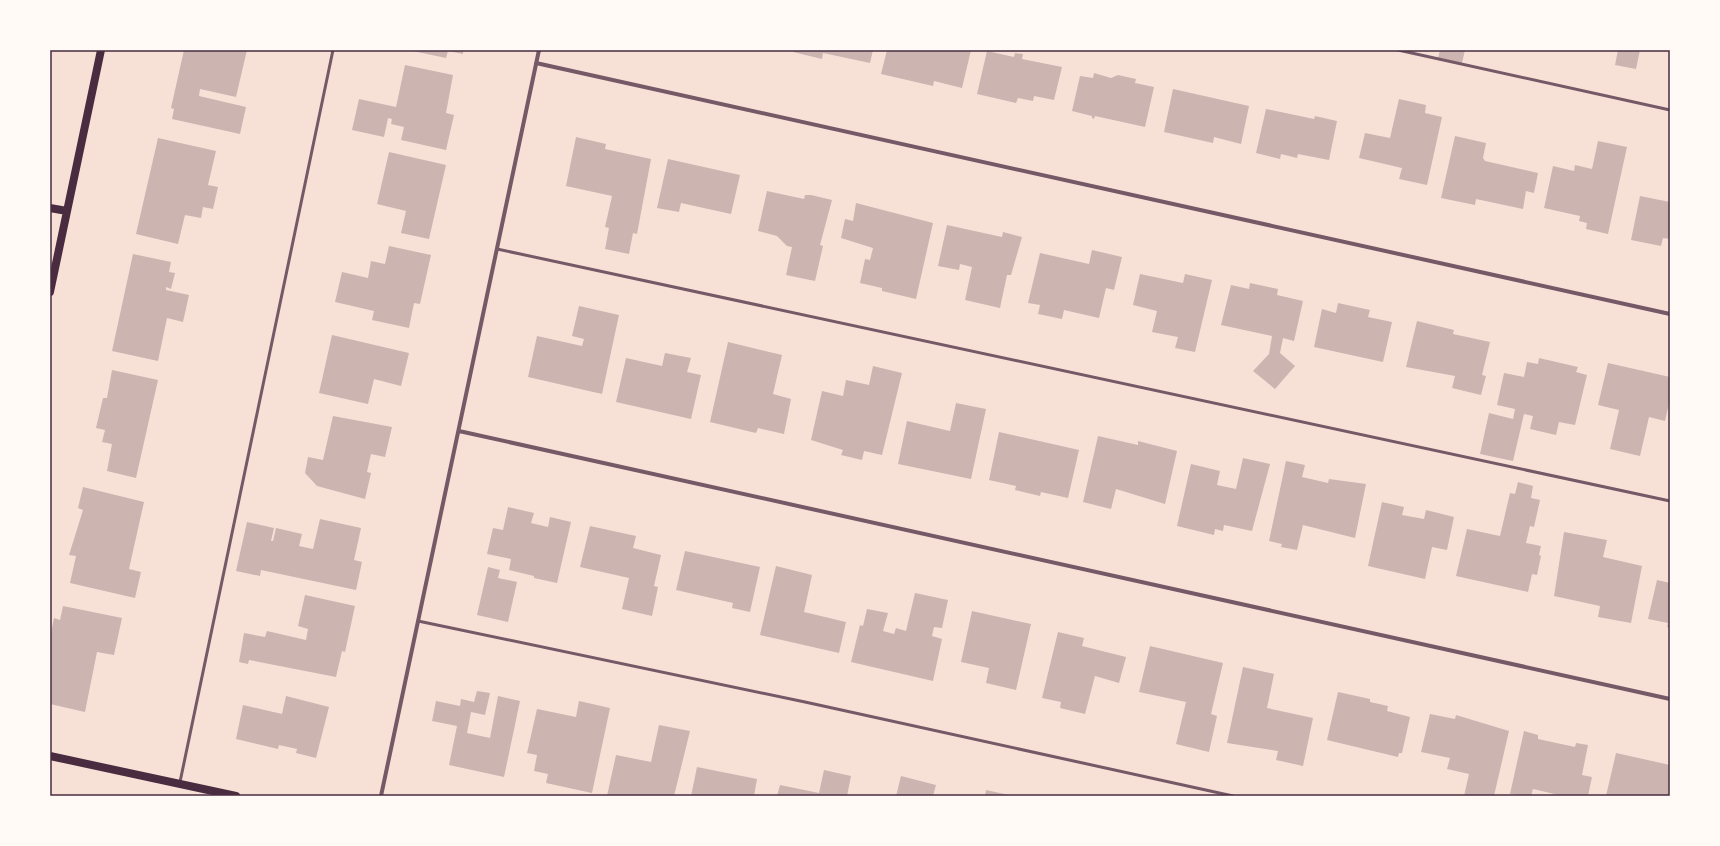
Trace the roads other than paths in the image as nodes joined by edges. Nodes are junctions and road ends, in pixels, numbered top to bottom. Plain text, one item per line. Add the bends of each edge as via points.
1 (101, 50) edge
2 (334, 50) edge
3 (539, 50) edge
4 (1398, 50) edge
5 (536, 63) junction
6 (1670, 110) edge
7 (50, 208) edge
8 (67, 211) junction
9 (497, 249) junction
10 (50, 292) edge
11 (1670, 314) edge
12 (459, 431) junction
13 (1670, 501) edge
14 (418, 621) junction
15 (1670, 699) edge
16 (50, 756) edge
17 (180, 784) junction
18 (236, 796) edge
19 (381, 796) edge
20 (1233, 796) edge

1 - 8 main road
2 - 17 lane
3 - 5 street
4 - 6 lane
5 - 9 street
5 - 11 street
7 - 8 main road
8 - 10 main road
9 - 12 street
9 - 13 lane
12 - 14 street
12 - 15 street
14 - 19 street
14 - 20 lane via 805,702
16 - 17 main road
17 - 18 main road

